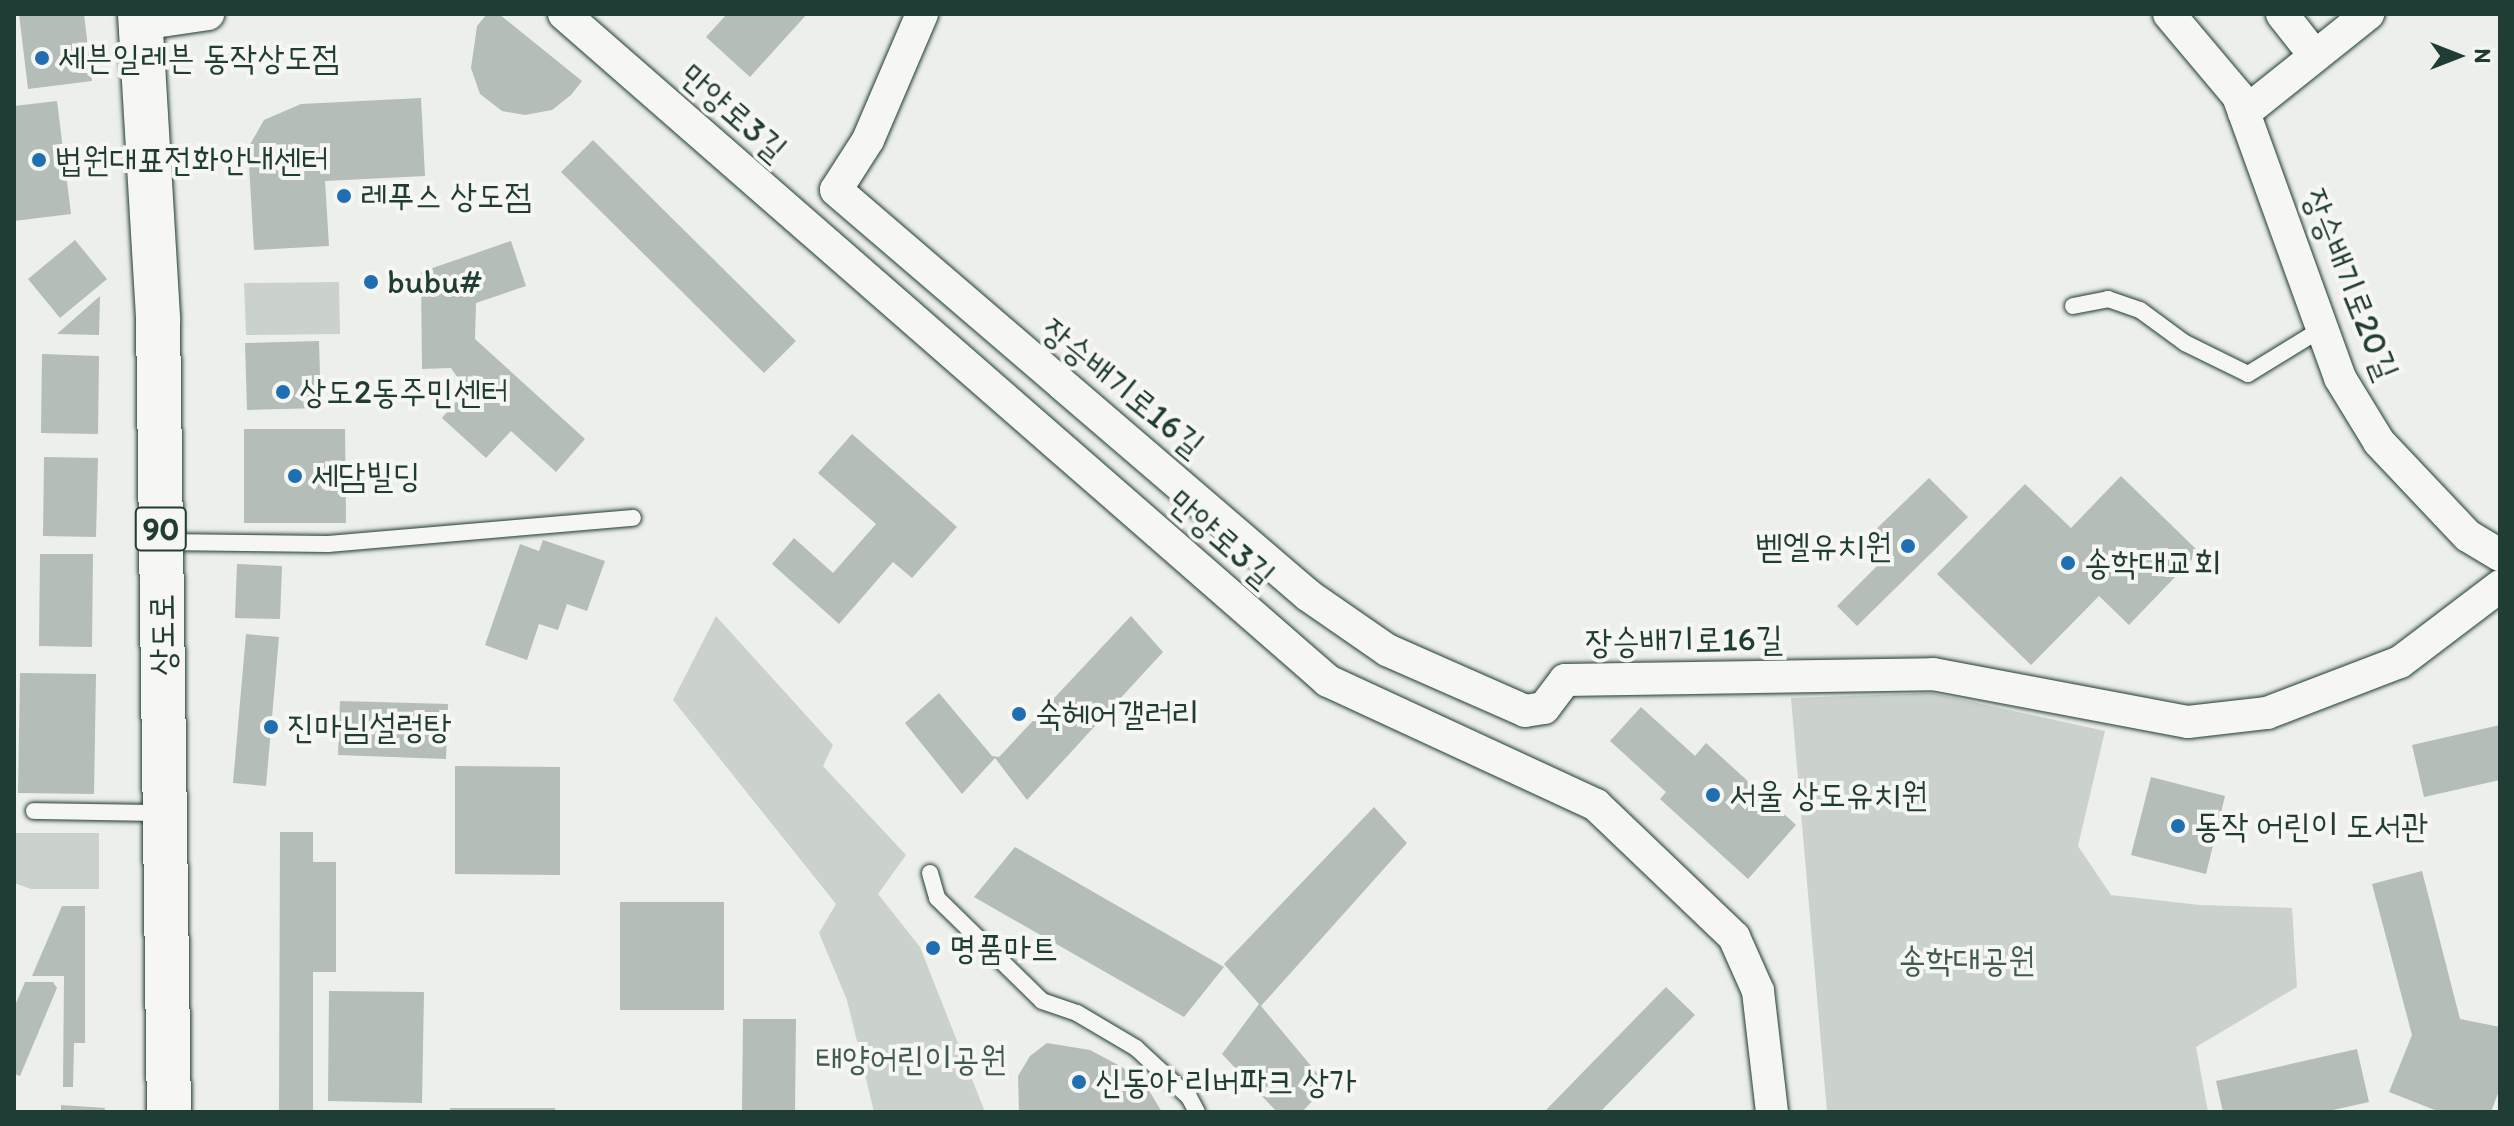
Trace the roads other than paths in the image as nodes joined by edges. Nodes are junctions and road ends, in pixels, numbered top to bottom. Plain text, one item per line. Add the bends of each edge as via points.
1 (208, 14) edge
2 (564, 14) edge
3 (922, 14) edge
4 (2169, 14) edge
5 (2282, 14) edge
6 (2368, 14) edge
7 (140, 19) edge
8 (2315, 56) junction
9 (2244, 113) junction
10 (2073, 306) dead end
11 (2323, 328) junction
12 (633, 518) dead end
13 (161, 542) junction
14 (2500, 555) edge
15 (2500, 586) edge
16 (34, 811) dead end
17 (164, 813) junction
18 (930, 873) dead end
19 (169, 1112) edge
20 (1197, 1112) edge
21 (1772, 1112) edge

1 - 7 street
2 - 21 street, 만양로3길 via 1328,681 1596,805 1734,937 1758,991
3 - 15 street, 장승배기로16길 via 868,140 836,190 1309,596 1387,650 1525,711 1544,708 1565,680 1933,674 2188,722 2267,713 2400,662
4 - 9 street, 장승배기로20길 via 2238,96
5 - 8 street
6 - 8 street
7 - 13 main road, 상도로 / 90 via 158,319
8 - 9 street
9 - 11 street, 장승배기로20길
10 - 11 lane via 2108,299 2140,310 2185,343 2248,374
11 - 14 street, 장승배기로20길 via 2340,378 2379,442 2468,536
12 - 13 lane via 328,544
13 - 17 main road, 상도로 / 90
16 - 17 lane
17 - 19 main road, 상도로 / 90
18 - 20 lane via 937,898 1042,1001 1077,1013 1136,1048 1189,1097

